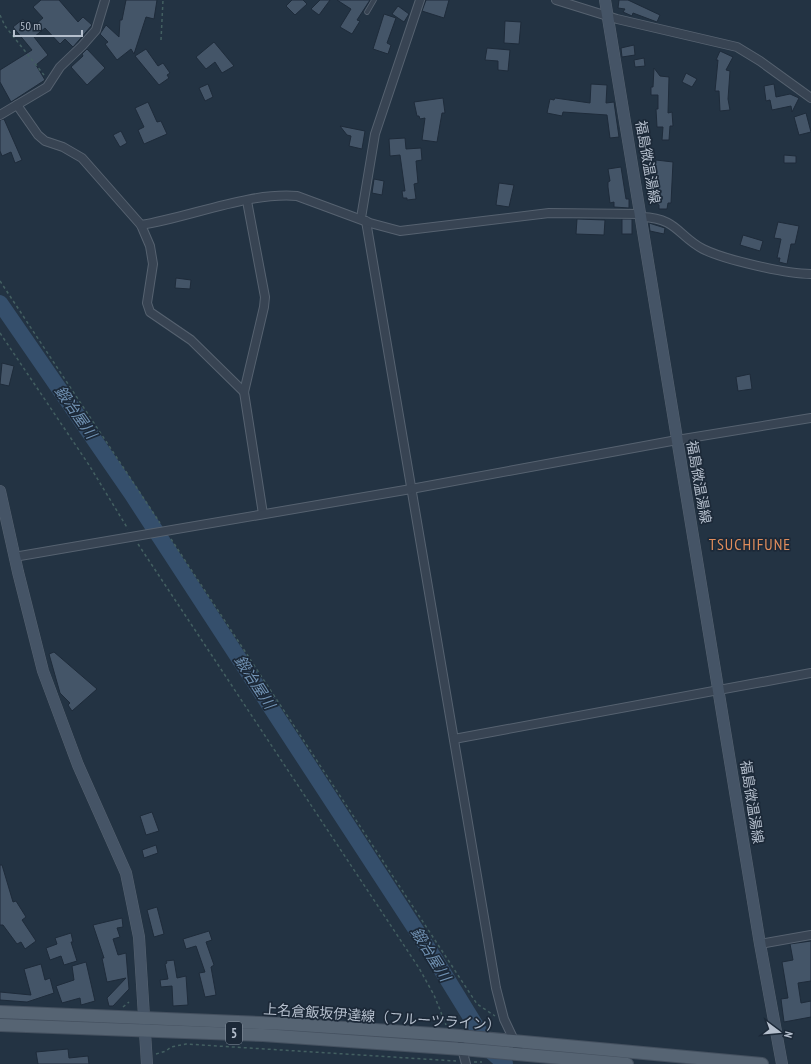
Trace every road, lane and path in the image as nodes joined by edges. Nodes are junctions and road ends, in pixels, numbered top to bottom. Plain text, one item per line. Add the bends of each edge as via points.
1 (106, 0) edge
2 (163, 0) edge
3 (374, 0) edge
4 (420, 0) edge
5 (556, 0) edge
6 (605, 0) edge
7 (367, 12) dead end
8 (0, 15) edge
9 (608, 16) junction
10 (161, 40) dead end
11 (50, 84) junction
12 (811, 98) edge
13 (17, 105) junction
14 (0, 115) edge
15 (247, 201) junction
16 (642, 216) junction
17 (363, 220) junction
18 (141, 225) junction
19 (811, 274) edge
20 (0, 281) edge
21 (0, 333) edge
22 (244, 392) junction
23 (811, 418) edge
24 (677, 440) junction
25 (411, 489) junction
26 (0, 491) edge
27 (263, 514) junction
28 (165, 531) junction
29 (132, 536) junction
30 (14, 557) junction
31 (811, 673) edge
32 (719, 689) junction
33 (454, 739) junction
34 (811, 935) edge
35 (760, 944) junction
36 (0, 1012) edge
37 (504, 1019) junction
38 (144, 1024) junction
39 (0, 1025) edge
40 (458, 1036) junction
41 (509, 1040) junction
42 (156, 1054) dead end
43 (515, 1054) junction
44 (465, 1056) edge
45 (475, 1062) dead end
46 (147, 1064) edge
47 (627, 1064) edge
48 (762, 1064) edge
49 (782, 1064) edge

1 - 11 street via 96,30 60,67
2 - 10 path
3 - 7 lane
4 - 17 street via 375,134
5 - 9 street
6 - 9 main road, 福島微温湯線
8 - 11 path via 5,26
9 - 12 street via 737,47
9 - 16 main road, 福島微温湯線
11 - 13 street
13 - 14 street
13 - 18 street via 45,141 63,147 82,158
15 - 17 street via 272,196 297,196
15 - 18 street
15 - 22 street via 265,303
16 - 17 street via 549,213 407,231
16 - 19 street via 673,225 702,248 720,255 782,270
16 - 24 main road, 福島微温湯線
17 - 25 street
18 - 22 street via 150,246 153,264 147,303 150,312 191,340
20 - 28 path
21 - 29 path via 89,465
22 - 27 street
23 - 24 street
24 - 25 street
24 - 32 main road, 福島微温湯線
25 - 27 street
25 - 33 street
26 - 30 main road
27 - 28 street
28 - 29 street
28 - 37 path via 477,1004 490,1014
29 - 30 street
29 - 40 path via 419,968
30 - 38 main road via 52,700 78,766 126,873 139,936
31 - 32 street
32 - 33 street
32 - 35 main road, 福島微温湯線
33 - 37 street via 496,988
34 - 35 street
35 - 49 main road, 福島微温湯線
36 - 38 main road, 上名倉飯坂伊達線（フルーツライン） / 5
37 - 41 street
38 - 39 main road, 上名倉飯坂伊達線（フルーツライン） / 5
38 - 40 main road, 上名倉飯坂伊達線（フルーツライン） / 5 via 286,1024
38 - 44 main road, 上名倉飯坂伊達線（フルーツライン） / 5
38 - 46 main road
40 - 41 main road, 上名倉飯坂伊達線（フルーツライン） / 5
40 - 44 street
41 - 43 street
41 - 48 main road, 上名倉飯坂伊達線（フルーツライン） / 5
42 - 44 path via 186,1044
43 - 44 main road, 上名倉飯坂伊達線（フルーツライン） / 5
43 - 47 main road, 上名倉飯坂伊達線（フルーツライン） / 5
44 - 45 path

